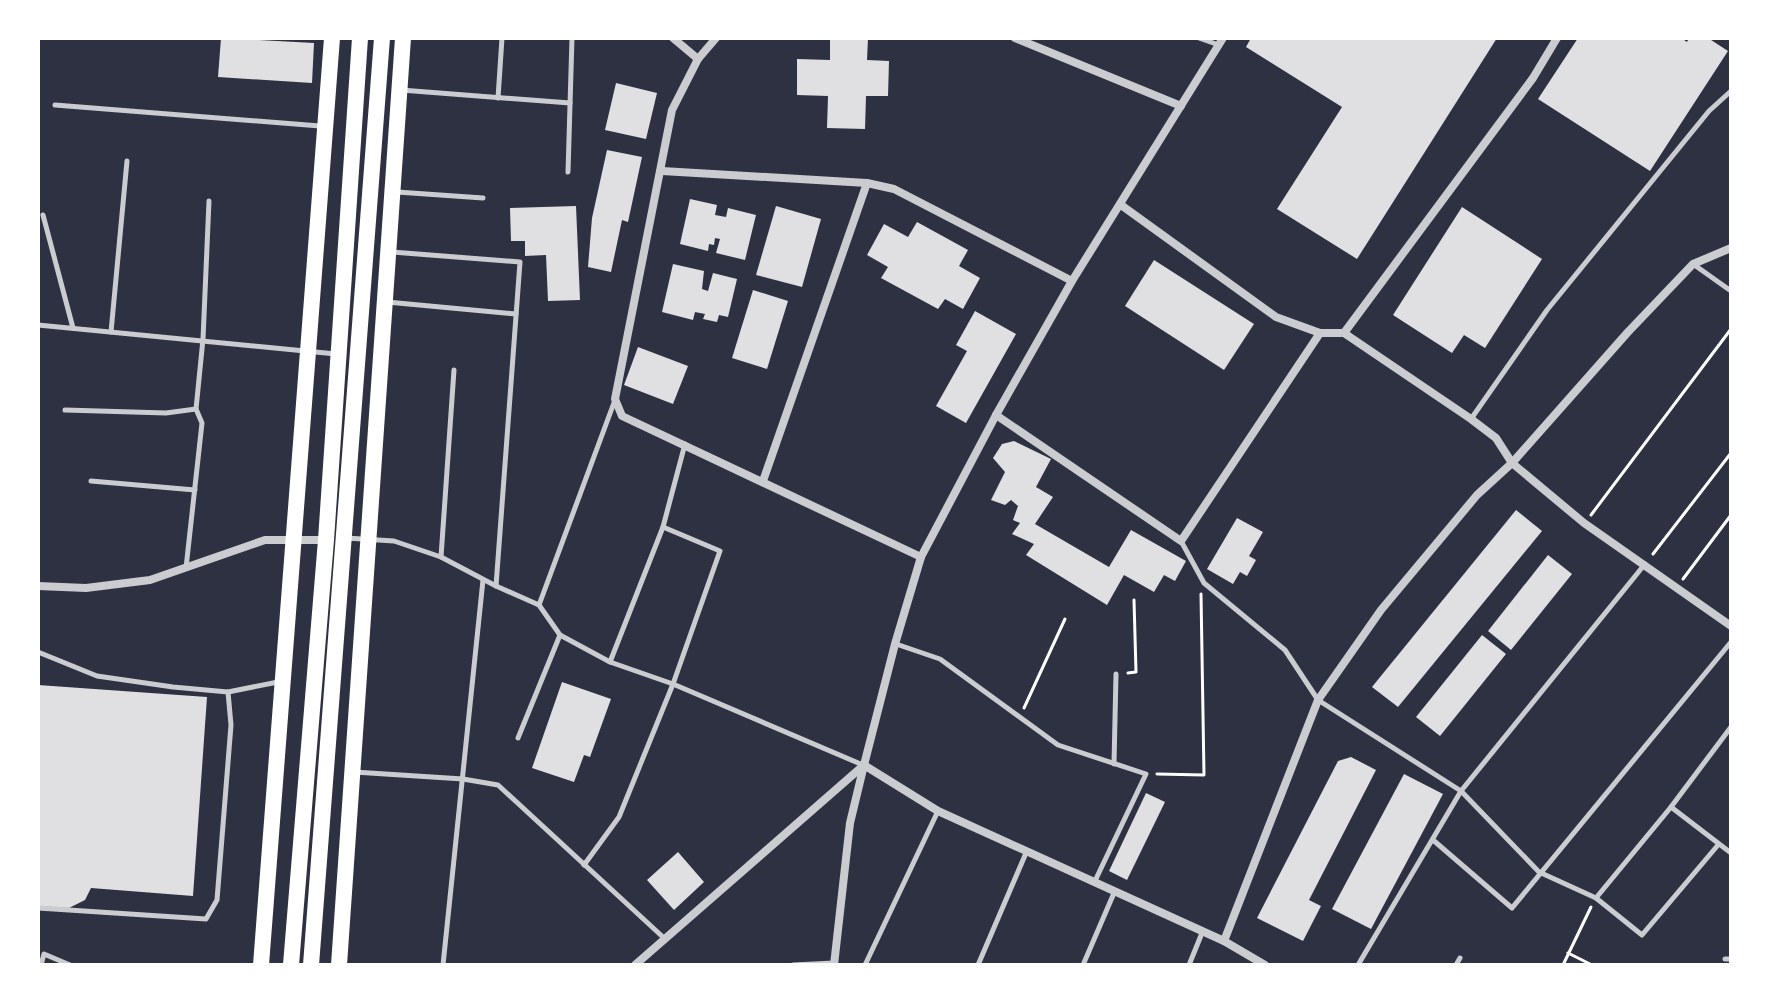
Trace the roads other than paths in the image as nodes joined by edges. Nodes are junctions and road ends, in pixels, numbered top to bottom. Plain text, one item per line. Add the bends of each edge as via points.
1 (332, 38) edge
2 (360, 38) edge
3 (382, 38) edge
4 (403, 38) edge
5 (502, 38) edge
6 (572, 38) edge
7 (673, 38) edge
8 (716, 38) edge
9 (1015, 38) edge
10 (1199, 38) edge
11 (1557, 38) edge
12 (1221, 42) edge
13 (698, 59) junction
14 (400, 90) junction
15 (1731, 91) edge
16 (498, 98) junction
17 (570, 103) junction
18 (55, 105) dead end
19 (1181, 106) junction
20 (325, 126) junction
21 (127, 161) dead end
22 (662, 171) junction
23 (568, 172) dead end
24 (867, 183) junction
25 (392, 191) junction
26 (483, 198) dead end
27 (209, 201) dead end
28 (1121, 205) junction
29 (43, 215) dead end
30 (1731, 248) edge
31 (388, 252) junction
32 (1693, 264) junction
33 (1072, 281) junction
34 (1731, 291) edge
35 (386, 302) junction
36 (516, 314) junction
37 (38, 325) edge
38 (73, 328) junction
39 (111, 332) junction
40 (1320, 333) junction
41 (1344, 333) junction
42 (203, 339) junction
43 (308, 350) junction
44 (338, 354) junction
45 (454, 370) dead end
46 (615, 399) junction
47 (196, 409) junction
48 (65, 410) dead end
49 (996, 415) junction
50 (1471, 419) junction
51 (685, 444) junction
52 (1512, 463) junction
53 (91, 481) dead end
54 (763, 481) junction
55 (195, 490) junction
56 (663, 527) junction
57 (334, 539) junction
58 (369, 539) junction
59 (294, 540) junction
60 (1181, 541) junction
61 (441, 557) junction
62 (921, 557) junction
63 (1645, 564) junction
64 (186, 568) junction
65 (483, 580) junction
66 (38, 586) edge
67 (496, 586) junction
68 (539, 605) junction
69 (1731, 626) edge
70 (560, 635) junction
71 (1731, 642) edge
72 (895, 644) junction
73 (38, 652) edge
74 (610, 662) junction
75 (1116, 674) road end
76 (283, 681) junction
77 (673, 684) junction
78 (228, 692) junction
79 (1318, 700) junction
80 (1731, 727) edge
81 (518, 738) dead end
82 (1114, 764) junction
83 (864, 765) junction
84 (353, 772) junction
85 (463, 779) junction
86 (1461, 791) junction
87 (1671, 807) junction
88 (938, 811) junction
89 (1433, 840) junction
90 (1718, 845) junction
91 (1026, 853) junction
92 (1731, 853) edge
93 (584, 865) junction
94 (1539, 872) junction
95 (1093, 883) junction
96 (1114, 893) junction
97 (1596, 898) junction
98 (38, 908) edge
99 (1202, 933) junction
100 (664, 938) junction
101 (1224, 941) junction
102 (1460, 958) dead end
103 (834, 964) edge
104 (41, 965) edge
105 (70, 965) edge
106 (261, 965) edge
107 (291, 965) edge
108 (311, 965) edge
109 (339, 965) edge
110 (443, 965) edge
111 (635, 965) edge
112 (793, 965) edge
113 (865, 965) edge
114 (978, 965) edge
115 (1083, 965) edge
116 (1189, 965) edge
117 (1265, 965) edge
118 (1358, 965) edge
119 (1456, 965) edge

1 - 20 main road
2 - 44 main road
3 - 57 main road
4 - 14 main road
5 - 16 lane
6 - 17 lane
7 - 13 street
8 - 13 street
9 - 19 street
10 - 12 lane
11 - 41 street
12 - 19 street
13 - 22 street via 672,110
14 - 16 lane
14 - 25 main road
15 - 50 lane via 1557,298
16 - 17 lane
17 - 23 lane
18 - 20 lane
19 - 28 street
20 - 43 main road
21 - 39 lane
22 - 24 street
22 - 46 street
24 - 33 street via 894,189
24 - 54 street
25 - 26 lane
25 - 31 main road
27 - 42 lane
28 - 33 street
28 - 40 street via 1276,317
29 - 38 lane
30 - 32 street
31 - 35 main road
31 - 36 lane via 520,262
32 - 34 lane
32 - 52 street
33 - 49 street
35 - 36 lane
35 - 58 main road
36 - 67 lane
37 - 38 lane
38 - 39 lane
39 - 42 lane
40 - 41 street
40 - 60 street
41 - 50 street
42 - 43 lane
42 - 47 lane
43 - 44 lane
43 - 59 main road
44 - 57 main road
45 - 61 lane
46 - 51 street via 622,416
46 - 68 lane
47 - 48 lane
47 - 55 lane via 202,423
49 - 60 street
49 - 62 street
50 - 52 street via 1496,438
51 - 54 street
51 - 56 lane
52 - 63 street via 1584,523
52 - 79 street via 1477,495 1381,610
53 - 55 lane
54 - 62 street
55 - 64 lane
56 - 74 lane
56 - 77 lane via 720,551
57 - 58 lane
57 - 59 street
57 - 107 main road
57 - 108 main road
58 - 61 lane via 394,541
58 - 84 main road
59 - 64 street via 265,540
59 - 76 main road
60 - 79 lane via 1204,583 1285,650
61 - 65 lane
62 - 72 street
63 - 69 street
63 - 86 lane
64 - 66 street via 150,580 86,588
65 - 67 lane
65 - 85 lane
67 - 68 lane
68 - 70 lane
70 - 74 lane
70 - 81 lane
71 - 94 lane
72 - 82 lane via 940,659 1058,745
72 - 83 street
73 - 78 lane via 97,676
74 - 77 lane
75 - 82 lane
76 - 78 lane
76 - 106 main road
77 - 83 lane
77 - 93 lane via 619,817
78 - 98 lane via 231,725 217,900 206,919
79 - 86 lane
79 - 101 street
80 - 87 lane
82 - 95 lane via 1146,774
83 - 88 street
83 - 100 street
83 - 103 street via 850,823
84 - 85 lane
84 - 109 main road
85 - 93 lane via 498,785
85 - 110 lane
86 - 89 lane
86 - 94 lane
87 - 90 lane
87 - 97 lane
88 - 91 street
88 - 113 lane
89 - 94 lane via 1512,908
89 - 118 lane
90 - 92 lane
90 - 97 lane via 1642,935
91 - 95 street
91 - 114 lane
93 - 100 lane
94 - 97 lane
95 - 96 street
96 - 99 street
96 - 115 lane
99 - 101 street
99 - 116 lane
100 - 111 street
101 - 117 street
102 - 119 lane
103 - 112 lane
104 - 105 lane via 44,954

